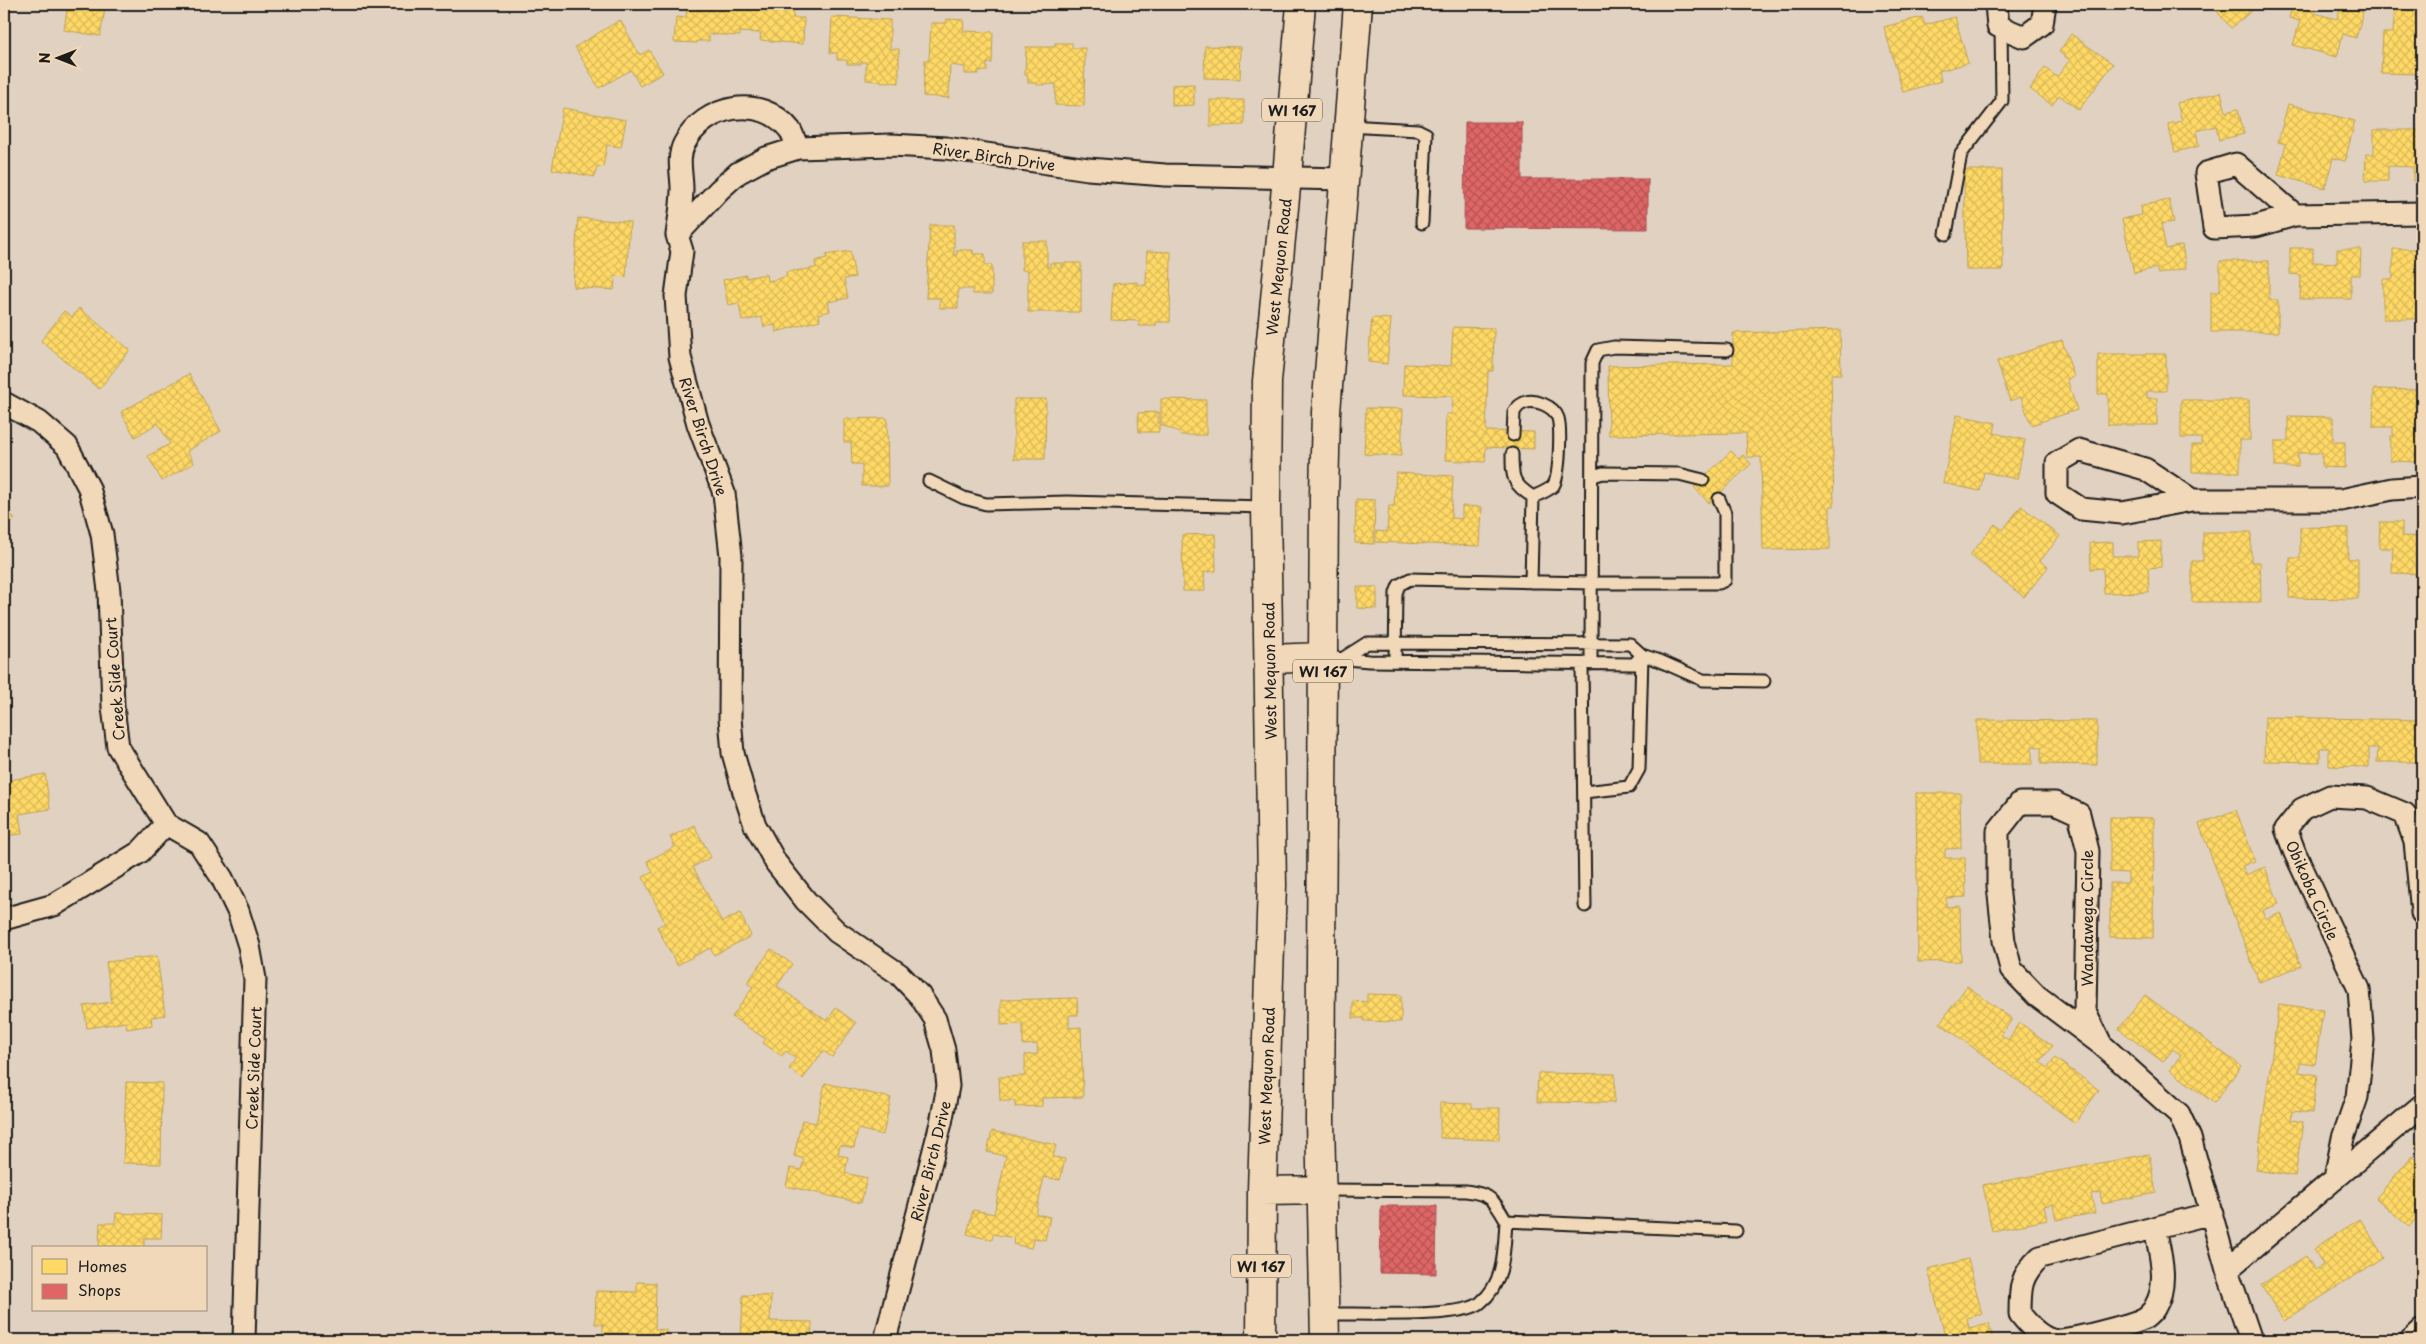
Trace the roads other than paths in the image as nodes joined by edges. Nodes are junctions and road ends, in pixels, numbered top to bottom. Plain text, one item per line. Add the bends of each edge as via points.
1 (1301, 4) edge
2 (1358, 4) edge
3 (1996, 4) edge
4 (2044, 4) edge
5 (2001, 28) junction
6 (1348, 126) junction
7 (798, 148) junction
8 (1287, 176) junction
9 (1343, 179) junction
10 (2422, 213) edge
11 (2295, 215) dead end
12 (1422, 223) dead end
13 (1946, 234) dead end
14 (677, 235) junction
15 (1727, 350) dead end
16 (4, 403) edge
17 (1513, 435) dead end
18 (1512, 454) dead end
19 (1593, 476) junction
20 (1703, 480) dead end
21 (929, 481) dead end
22 (2422, 487) edge
23 (1533, 497) junction
24 (1719, 499) dead end
25 (2192, 500) junction
26 (1266, 507) junction
27 (1531, 582) junction
28 (1591, 583) junction
29 (1395, 644) junction
30 (1591, 644) junction
31 (1642, 655) junction
32 (1334, 657) junction
33 (1269, 659) junction
34 (1395, 661) junction
35 (1587, 664) junction
36 (1764, 681) dead end
37 (1584, 792) junction
38 (166, 824) junction
39 (1585, 906) dead end
40 (2422, 913) edge
41 (4, 919) edge
42 (2101, 1044) junction
43 (2422, 1105) edge
44 (2335, 1178) junction
45 (1322, 1190) junction
46 (1262, 1191) junction
47 (2212, 1213) junction
48 (1506, 1221) junction
49 (2155, 1228) junction
50 (1736, 1231) dead end
51 (2227, 1270) junction
52 (1324, 1327) edge
53 (2422, 1330) edge
54 (244, 1340) edge
55 (885, 1340) edge
56 (1261, 1340) edge
57 (2251, 1340) edge
58 (2411, 1340) edge

1 - 8 main road, West Mequon Road / WI 167
2 - 6 main road, WI 167
3 - 5 street via 1998,26
4 - 5 street via 2042,24 2024,37
5 - 13 lane via 2002,101 1961,154
6 - 9 main road, WI 167
6 - 12 lane via 1418,130 1426,134
7 - 8 street, River Birch Drive via 891,145 946,148 1088,169 1165,175
7 - 14 street, River Birch Drive via 766,158 738,173
7 - 14 street via 790,130 772,115 750,107 724,109 700,122 683,145
8 - 9 street, River Birch Drive
8 - 26 main road, West Mequon Road / WI 167 via 1267,381
9 - 32 main road, WI 167 via 1326,412
10 - 11 street
14 - 55 street, River Birch Drive via 682,251 676,296 680,357 698,424 724,493 731,556 730,718 733,753 743,789 755,825 782,871 806,901 838,932 904,979 920,996 935,1020 944,1050 948,1086 941,1123
15 - 19 lane via 1614,347 1598,350 1592,363
16 - 38 street, Creek Side Court via 39,422 67,446 89,488 102,534 109,591 113,707 118,747
17 - 23 lane via 1514,412 1523,403 1535,402 1551,408 1558,418 1560,464 1557,478 1552,487
18 - 23 lane via 1512,474 1519,488
19 - 20 lane via 1603,473 1679,474
19 - 28 lane
21 - 26 lane via 964,498 986,504 1067,502
22 - 25 street via 2392,489 2341,500
23 - 27 lane
24 - 28 lane via 1725,513 1725,580 1719,583
25 - 25 street via 2144,469 2079,450 2057,463 2057,494 2081,509 2122,513
26 - 33 main road, West Mequon Road / WI 167
27 - 28 lane
27 - 29 lane via 1410,579 1399,585 1396,593
28 - 30 lane
29 - 30 lane
29 - 32 lane via 1367,643
29 - 34 lane
30 - 31 lane via 1630,644
30 - 35 lane
31 - 35 lane via 1634,664
31 - 36 lane via 1704,680
31 - 37 lane via 1639,770 1629,787
32 - 33 main road
32 - 34 lane
32 - 45 main road, WI 167 via 1320,1120
33 - 46 main road, West Mequon Road / WI 167 via 1272,885
34 - 35 lane
35 - 37 lane
37 - 39 lane
38 - 41 street via 140,852 54,905
38 - 54 street, Creek Side Court via 199,843 222,878 238,911 255,979
40 - 44 street, Obikoba Circle via 2415,842 2404,814 2368,798 2330,796 2302,809 2286,829 2359,989 2363,1040 2357,1097 2343,1138
42 - 42 street, Wandawega Circle via 2086,1011 2088,851 2079,814 2055,803 2020,803 1998,831 1998,886 2004,941 2011,969 2037,996
42 - 47 street, Wandawega Circle via 2180,1114
43 - 44 street
44 - 51 street
45 - 46 main road
45 - 48 lane via 1484,1193
45 - 52 main road, WI 167
46 - 56 main road, West Mequon Road / WI 167
47 - 49 street
47 - 51 street, Wandawega Circle
48 - 50 lane
48 - 52 lane via 1504,1264 1480,1304 1452,1312
49 - 49 street via 2040,1257 2026,1270 2020,1290 2020,1314 2033,1329 2053,1340 2077,1338 2144,1318 2155,1307 2162,1285 2162,1264
51 - 57 street, Wandawega Circle
53 - 58 street

